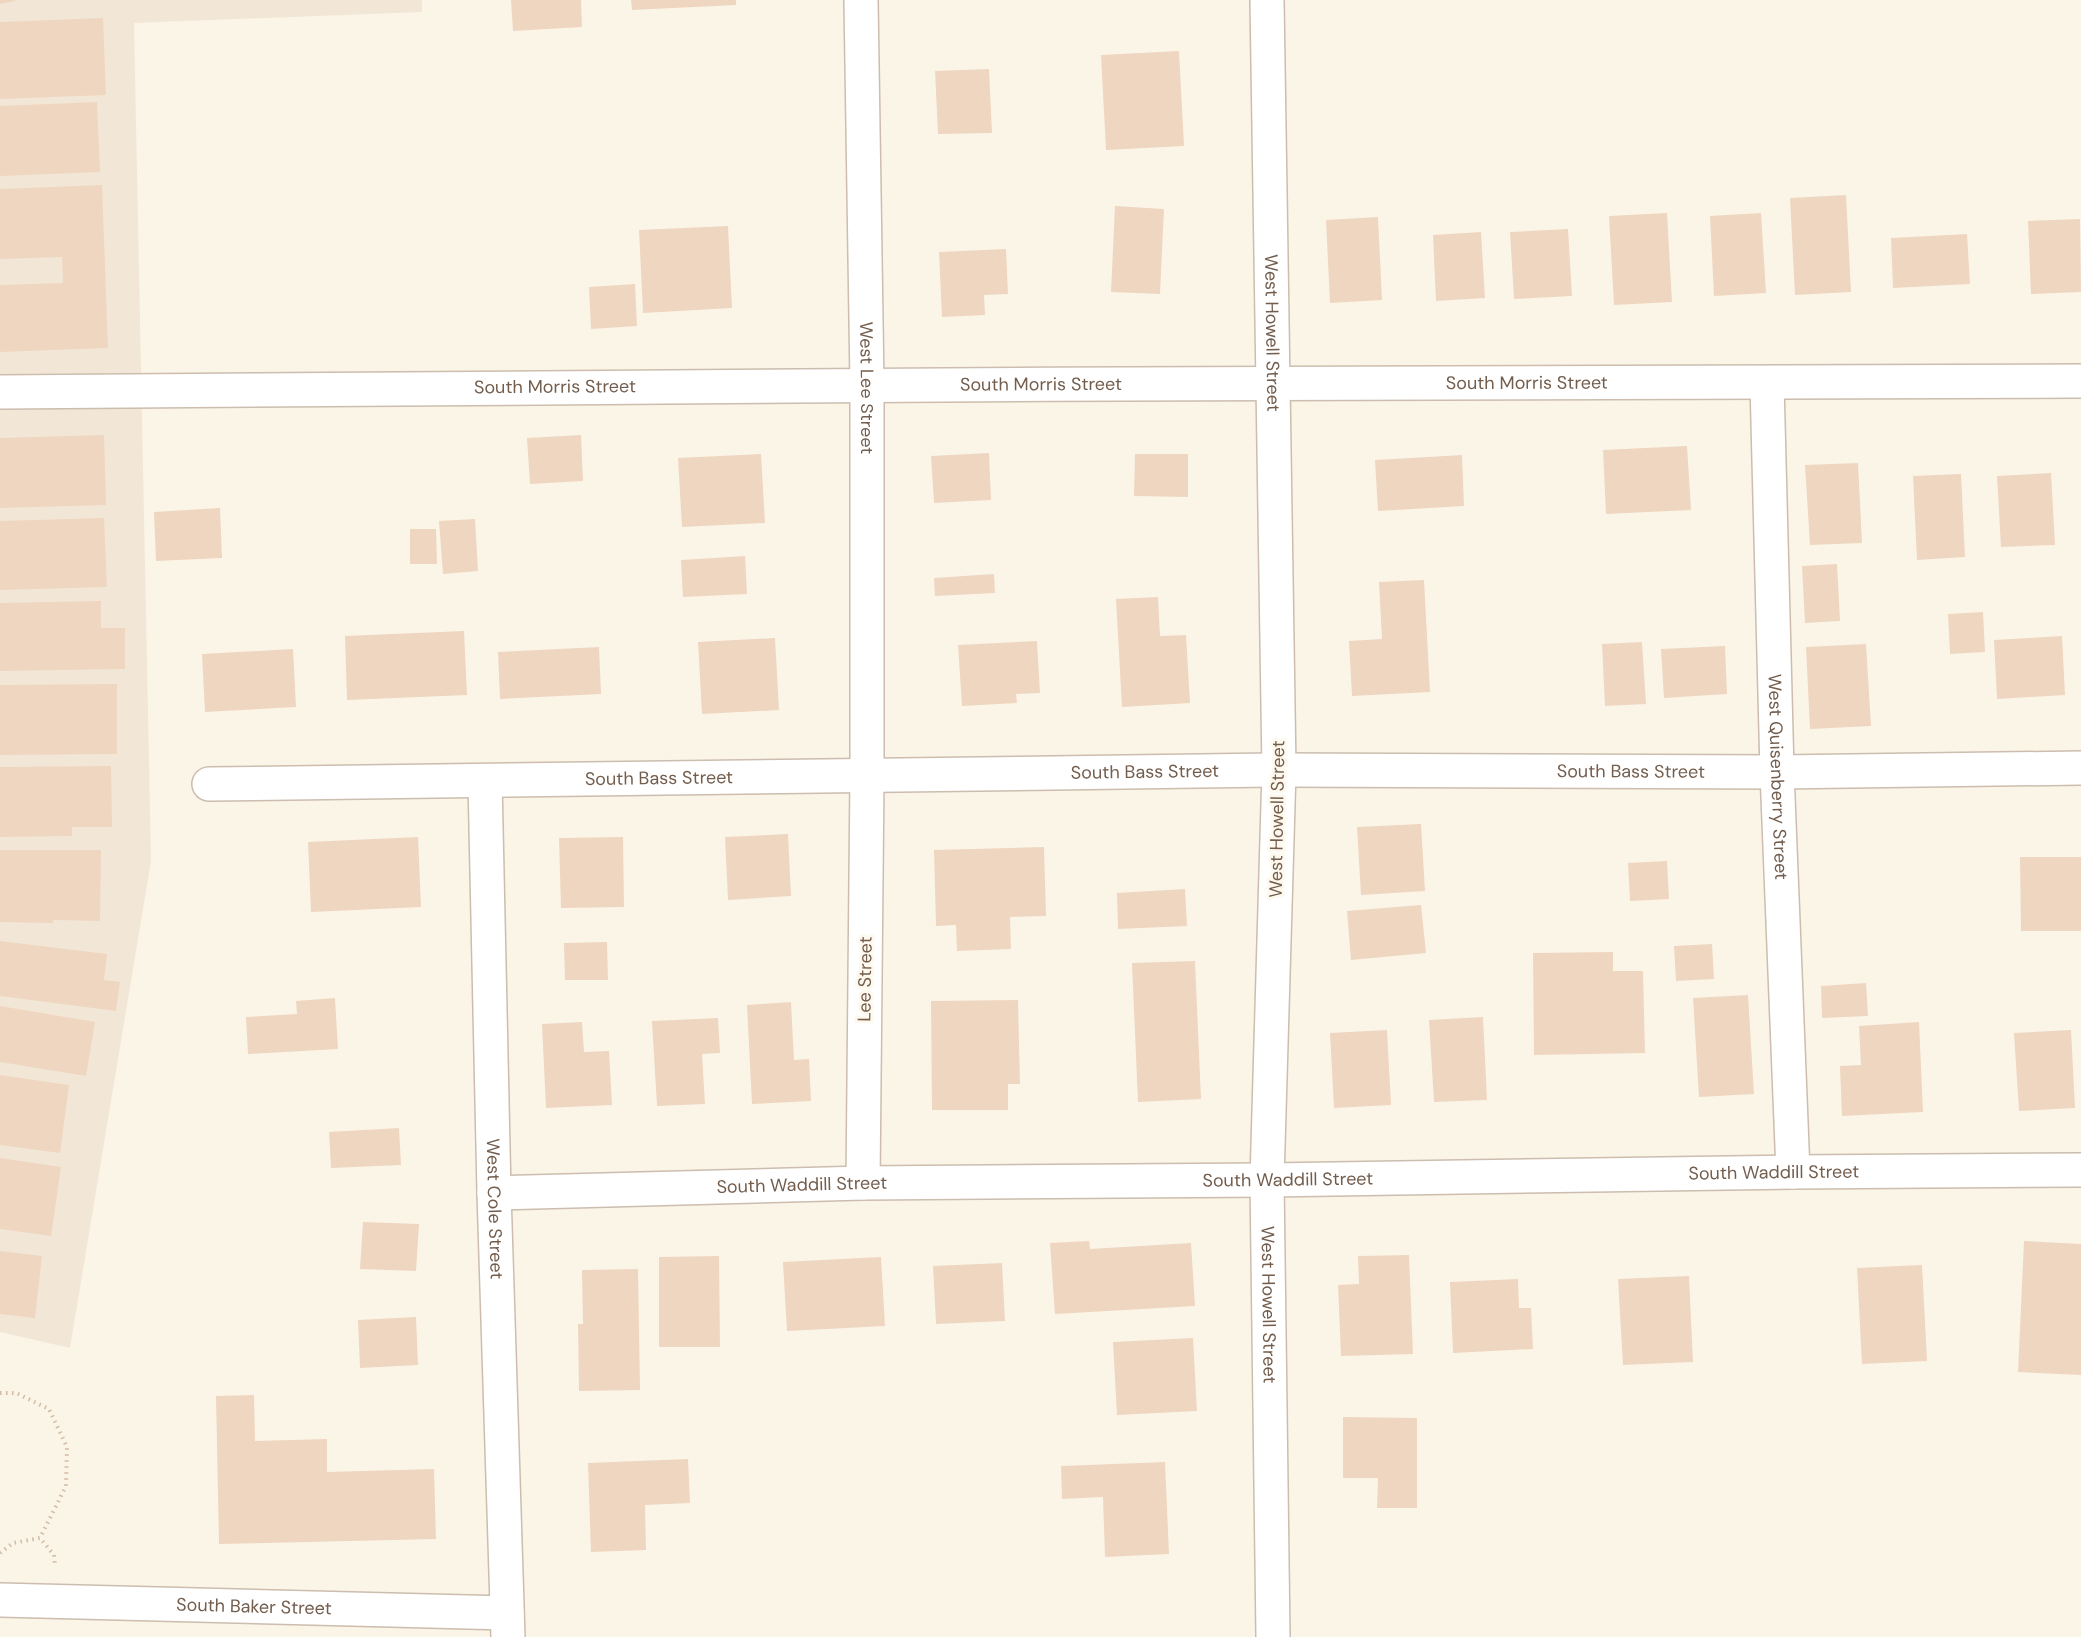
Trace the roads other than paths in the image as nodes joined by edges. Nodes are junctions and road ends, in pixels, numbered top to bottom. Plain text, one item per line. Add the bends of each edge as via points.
1 (861, 0) edge
2 (1267, 0) edge
3 (2081, 381) edge
4 (1767, 383) junction
5 (867, 384) junction
6 (1273, 385) junction
7 (0, 392) edge
8 (2081, 768) edge
9 (1279, 770) junction
10 (1777, 772) junction
11 (867, 776) junction
12 (485, 781) junction
13 (209, 784) dead end
14 (2081, 1170) edge
15 (1792, 1172) junction
16 (1267, 1180) junction
17 (863, 1183) junction
18 (494, 1192) junction
19 (0, 1600) edge
20 (507, 1625) edge
21 (1273, 1637) edge

1 - 5 street, West Lee Street
2 - 6 street, West Howell Street
3 - 4 street, South Morris Street
4 - 6 street, South Morris Street
4 - 10 street, West Quisenberry Street
5 - 6 street, South Morris Street
5 - 7 street, South Morris Street
5 - 11 street, West Lee Street
6 - 9 street, West Howell Street
8 - 10 street, South Bass Street
9 - 10 street, South Bass Street
9 - 11 street, South Bass Street
9 - 16 street, West Howell Street
10 - 15 street, West Quisenberry Street
11 - 12 street, South Bass Street
11 - 17 street, Lee Street
12 - 13 street, South Bass Street
12 - 18 street, West Cole Street
14 - 15 street, South Waddill Street
15 - 16 street, South Waddill Street
16 - 17 street, South Waddill Street
16 - 21 street, West Howell Street
17 - 18 street, South Waddill Street
18 - 20 street, West Cole Street
19 - 20 street, South Baker Street

